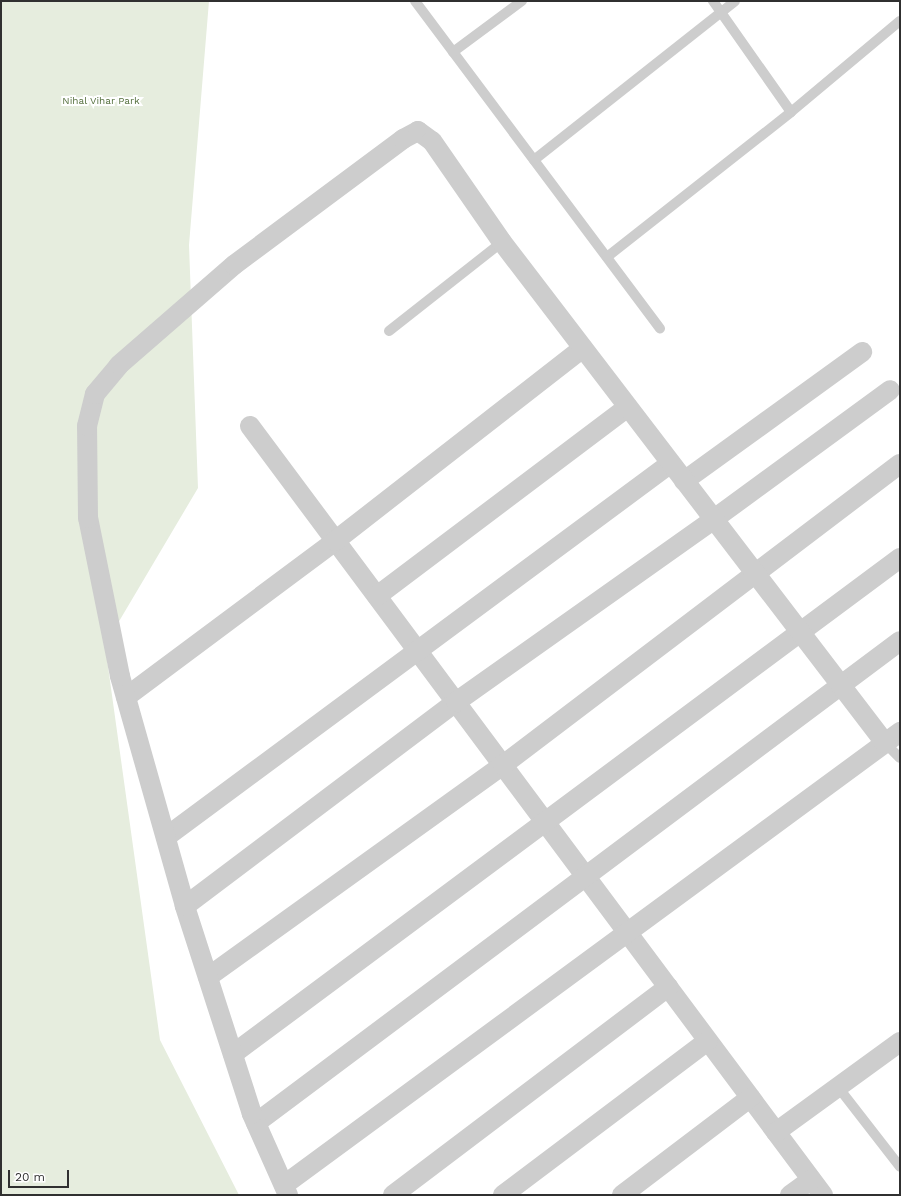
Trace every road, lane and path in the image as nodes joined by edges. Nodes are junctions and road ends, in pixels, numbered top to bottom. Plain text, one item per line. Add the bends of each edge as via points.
1 (415, 1) edge
2 (522, 1) edge
3 (713, 1) edge
4 (735, 1) edge
5 (721, 12) junction
6 (900, 21) edge
7 (453, 52) junction
8 (791, 112) junction
9 (534, 160) junction
10 (502, 242) junction
11 (607, 257) junction
12 (660, 328) dead end
13 (389, 331) dead end
14 (583, 348) junction
15 (862, 352) dead end
16 (890, 390) dead end
17 (628, 407) junction
18 (250, 426) dead end
19 (671, 463) junction
20 (900, 464) edge
21 (684, 481) junction
22 (714, 519) junction
23 (335, 541) junction
24 (900, 558) edge
25 (756, 574) junction
26 (376, 596) junction
27 (801, 633) junction
28 (900, 641) edge
29 (417, 650) junction
30 (840, 685) junction
31 (126, 697) junction
32 (456, 702) junction
33 (892, 737) edge
34 (900, 758) edge
35 (503, 765) junction
36 (544, 821) junction
37 (166, 837) junction
38 (586, 878) junction
39 (185, 906) junction
40 (626, 931) junction
41 (208, 977) junction
42 (668, 987) junction
43 (708, 1041) junction
44 (900, 1042) edge
45 (233, 1054) junction
46 (838, 1087) junction
47 (750, 1098) junction
48 (256, 1122) junction
49 (776, 1132) junction
50 (900, 1167) edge
51 (817, 1187) edge
52 (286, 1190) edge
53 (393, 1195) edge
54 (503, 1195) edge
55 (622, 1195) edge
56 (790, 1195) edge

1 - 7 lane
2 - 7 lane
3 - 5 lane
4 - 5 lane
5 - 8 lane
5 - 9 lane
6 - 8 lane
7 - 9 lane
8 - 11 lane
9 - 11 lane
10 - 13 lane
10 - 14 street
10 - 31 street via 432,141 418,131 403,139 234,265 119,365 95,394 87,426 88,518
11 - 12 lane
14 - 17 street
14 - 23 street
15 - 21 street
16 - 22 street
17 - 19 street
17 - 26 street
18 - 23 street
19 - 21 street
19 - 29 street
20 - 25 street
21 - 22 street
22 - 25 street
22 - 32 street
23 - 26 street
23 - 31 street
24 - 27 street
25 - 27 street
25 - 35 street
26 - 29 street
27 - 30 street
27 - 36 street
28 - 30 street
29 - 32 street
29 - 37 street
30 - 33 street
30 - 38 street
31 - 37 street
32 - 35 street
32 - 39 street
33 - 34 lane
33 - 40 street
35 - 36 street
35 - 41 street
36 - 38 street
36 - 45 street
37 - 39 street
38 - 40 street
38 - 48 street
39 - 41 street
40 - 42 street
40 - 52 street
41 - 45 street
42 - 43 street
42 - 53 street
43 - 47 street
43 - 54 street
44 - 46 street
45 - 48 street
46 - 49 street
46 - 50 lane
47 - 49 street
47 - 55 street
48 - 52 street
49 - 51 street
51 - 56 street

